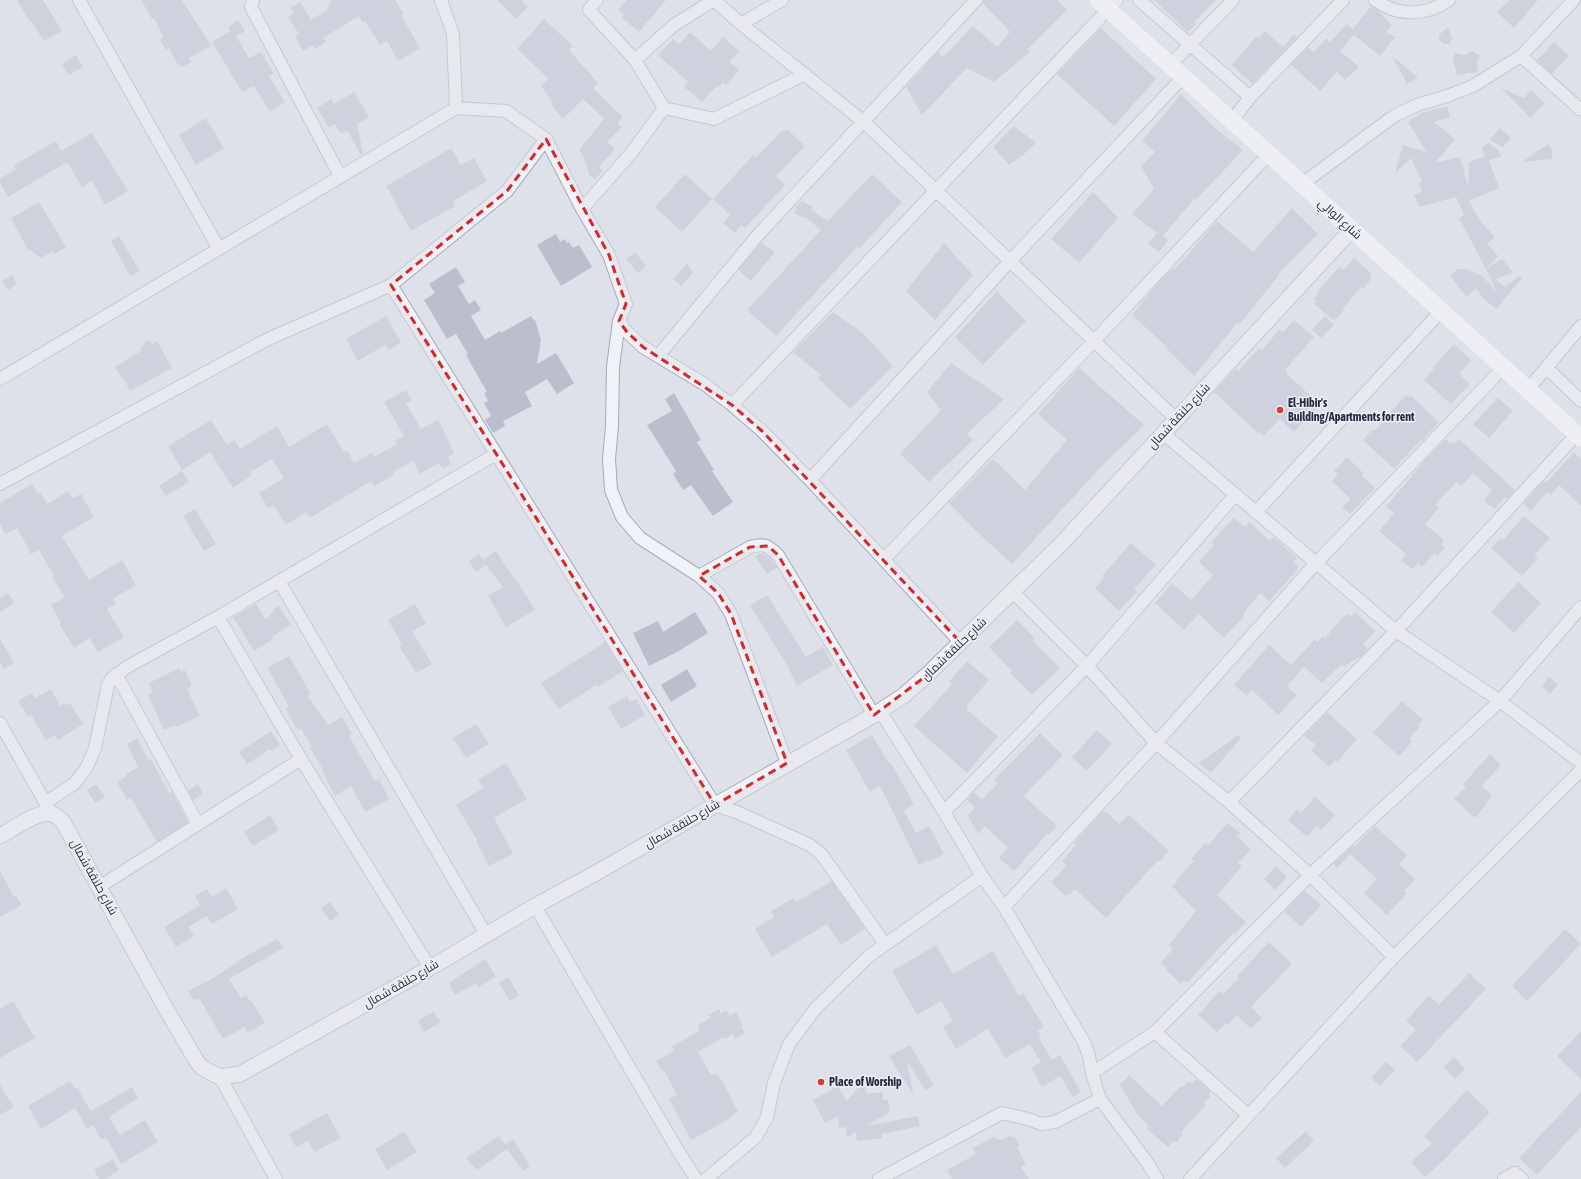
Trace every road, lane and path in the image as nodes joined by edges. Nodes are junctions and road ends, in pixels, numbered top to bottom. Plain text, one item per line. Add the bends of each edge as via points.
1 (79, 0) edge
2 (253, 0) edge
3 (441, 0) edge
4 (597, 0) edge
5 (714, 0) edge
6 (782, 0) edge
7 (976, 0) edge
8 (1139, 0) edge
9 (1233, 0) edge
10 (1343, 0) edge
11 (1375, 0) edge
12 (1448, 0) edge
13 (1574, 0) edge
14 (1108, 3) edge
15 (741, 24) junction
16 (1190, 45) junction
17 (1521, 56) junction
18 (635, 60) junction
19 (1170, 64) junction
20 (805, 74) junction
21 (1184, 76) junction
22 (1250, 97) junction
23 (456, 108) junction
24 (664, 108) junction
25 (1581, 110) edge
26 (1232, 121) junction
27 (864, 122) junction
28 (546, 140) junction
29 (1270, 154) junction
30 (340, 176) junction
31 (1302, 184) junction
32 (936, 190) junction
33 (582, 209) junction
34 (1353, 231) junction
35 (219, 249) junction
36 (1010, 261) junction
37 (391, 285) junction
38 (1442, 311) junction
39 (619, 321) junction
40 (1581, 326) edge
41 (1094, 341) junction
42 (658, 356) junction
43 (1503, 368) junction
44 (1543, 372) junction
45 (0, 379) edge
46 (1531, 389) junction
47 (1581, 401) edge
48 (732, 405) junction
49 (1176, 419) junction
50 (1163, 433) junction
51 (1579, 436) edge
52 (496, 454) junction
53 (810, 480) junction
54 (0, 484) edge
55 (1236, 494) junction
56 (1256, 512) junction
57 (884, 559) junction
58 (1316, 563) junction
59 (699, 576) junction
60 (279, 581) junction
61 (1013, 592) junction
62 (1581, 607) edge
63 (218, 617) junction
64 (1396, 631) junction
65 (961, 643) junction
66 (1087, 666) junction
67 (116, 674) junction
68 (1500, 701) junction
69 (877, 713) junction
70 (0, 723) edge
71 (1156, 743) junction
72 (301, 759) junction
73 (1581, 763) edge
74 (787, 764) junction
75 (1581, 770) edge
76 (1229, 802) junction
77 (716, 805) junction
78 (48, 808) junction
79 (944, 812) junction
80 (198, 824) junction
81 (0, 836) edge
82 (1310, 875) junction
83 (982, 876) junction
84 (99, 887) junction
85 (535, 906) junction
86 (1004, 907) junction
87 (487, 936) junction
88 (884, 944) junction
89 (1394, 957) junction
90 (430, 968) junction
91 (1155, 1032) junction
92 (1092, 1073) junction
93 (220, 1077) junction
94 (1100, 1099) junction
95 (1248, 1115) junction
96 (896, 1175) edge
97 (276, 1179) edge
98 (696, 1179) edge
99 (706, 1179) edge
100 (879, 1179) edge
101 (1157, 1179) edge
102 (1190, 1179) edge
103 (1504, 1179) edge
104 (1522, 1179) edge

1 - 35 street
2 - 30 street via 251,7
3 - 23 street via 454,34
4 - 18 street via 589,10
5 - 15 street
5 - 18 street via 674,26
6 - 15 street
7 - 27 street
8 - 16 street
9 - 16 street
10 - 22 street
11 - 12 street via 1396,12 1417,13
13 - 17 street
14 - 19 main road, شارع الوالي
14 - 32 street
15 - 20 street
16 - 19 street
16 - 22 street
17 - 25 street
17 - 31 street via 1473,86 1417,105 1394,116
18 - 24 street
19 - 21 main road, شارع الوالي
20 - 24 street via 714,119
20 - 27 street
21 - 26 main road, شارع الوالي
21 - 36 street
22 - 26 street
23 - 28 street via 506,111
23 - 30 street
24 - 33 street via 632,152
26 - 29 main road, شارع الوالي
27 - 32 street
27 - 42 street via 758,235
28 - 33 street
28 - 37 street via 507,191
29 - 31 main road, شارع الوالي
29 - 41 street
30 - 35 street
31 - 34 main road, شارع الوالي
32 - 36 street
32 - 48 street
33 - 39 street via 608,255 626,304
34 - 38 main road, شارع الوالي
34 - 49 street, شارع حلنقة شمال
35 - 45 street
36 - 41 street
36 - 53 street
37 - 52 street
37 - 54 street via 266,340
38 - 43 main road, شارع الوالي
38 - 56 street
39 - 42 street via 627,332
39 - 59 street via 613,367 609,459 611,490 622,517 640,538
40 - 44 street
41 - 49 street
41 - 57 street
42 - 48 street via 704,384
43 - 46 main road, شارع الوالي
43 - 58 street
44 - 46 street
44 - 47 street
46 - 51 main road, شارع الوالي
48 - 53 street via 762,430
49 - 50 street, شارع حلنقة شمال
50 - 55 street
50 - 61 street, شارع حلنقة شمال via 1064,542
51 - 64 street
52 - 60 street
52 - 77 street
53 - 57 street
55 - 56 street
55 - 66 street
56 - 58 street
57 - 65 street
58 - 64 street
58 - 71 street
59 - 69 street via 750,547 768,546 778,555
59 - 74 street via 718,593 731,614
60 - 63 street
60 - 87 street
61 - 65 street, شارع حلنقة شمال
61 - 66 street
62 - 68 street
63 - 67 street
63 - 72 street
64 - 68 street
64 - 76 street
65 - 69 street, شارع حلنقة شمال via 903,696
66 - 71 street
66 - 79 street
67 - 78 street via 108,685 95,748 87,767 75,783
67 - 80 street
68 - 73 street
68 - 82 street
69 - 74 street, شارع حلنقة شمال
69 - 79 street
70 - 78 street
71 - 76 street
71 - 86 street
72 - 80 street
72 - 90 street
74 - 77 street, شارع حلنقة شمال
75 - 89 street
76 - 82 street
77 - 85 street, شارع حلنقة شمال
77 - 88 street via 818,850
78 - 81 street
78 - 84 street, شارع حلنقة شمال via 63,822
79 - 83 street
80 - 84 street
82 - 89 street
82 - 91 street
83 - 86 street
83 - 88 street
84 - 93 street, شارع حلنقة شمال via 196,1060 201,1067
85 - 87 street, شارع حلنقة شمال
85 - 98 street
86 - 92 street via 1084,1042 1090,1056
87 - 90 street, شارع حلنقة شمال
88 - 99 street via 816,1008 789,1044 774,1083 767,1117 756,1138
89 - 95 street
90 - 93 street, شارع حلنقة شمال via 240,1074
91 - 92 street
91 - 95 street
92 - 94 street
93 - 97 street
94 - 96 street via 1055,1122 1041,1124 1002,1113
94 - 101 street
95 - 102 street
96 - 100 street
103 - 104 street via 1515,1173

